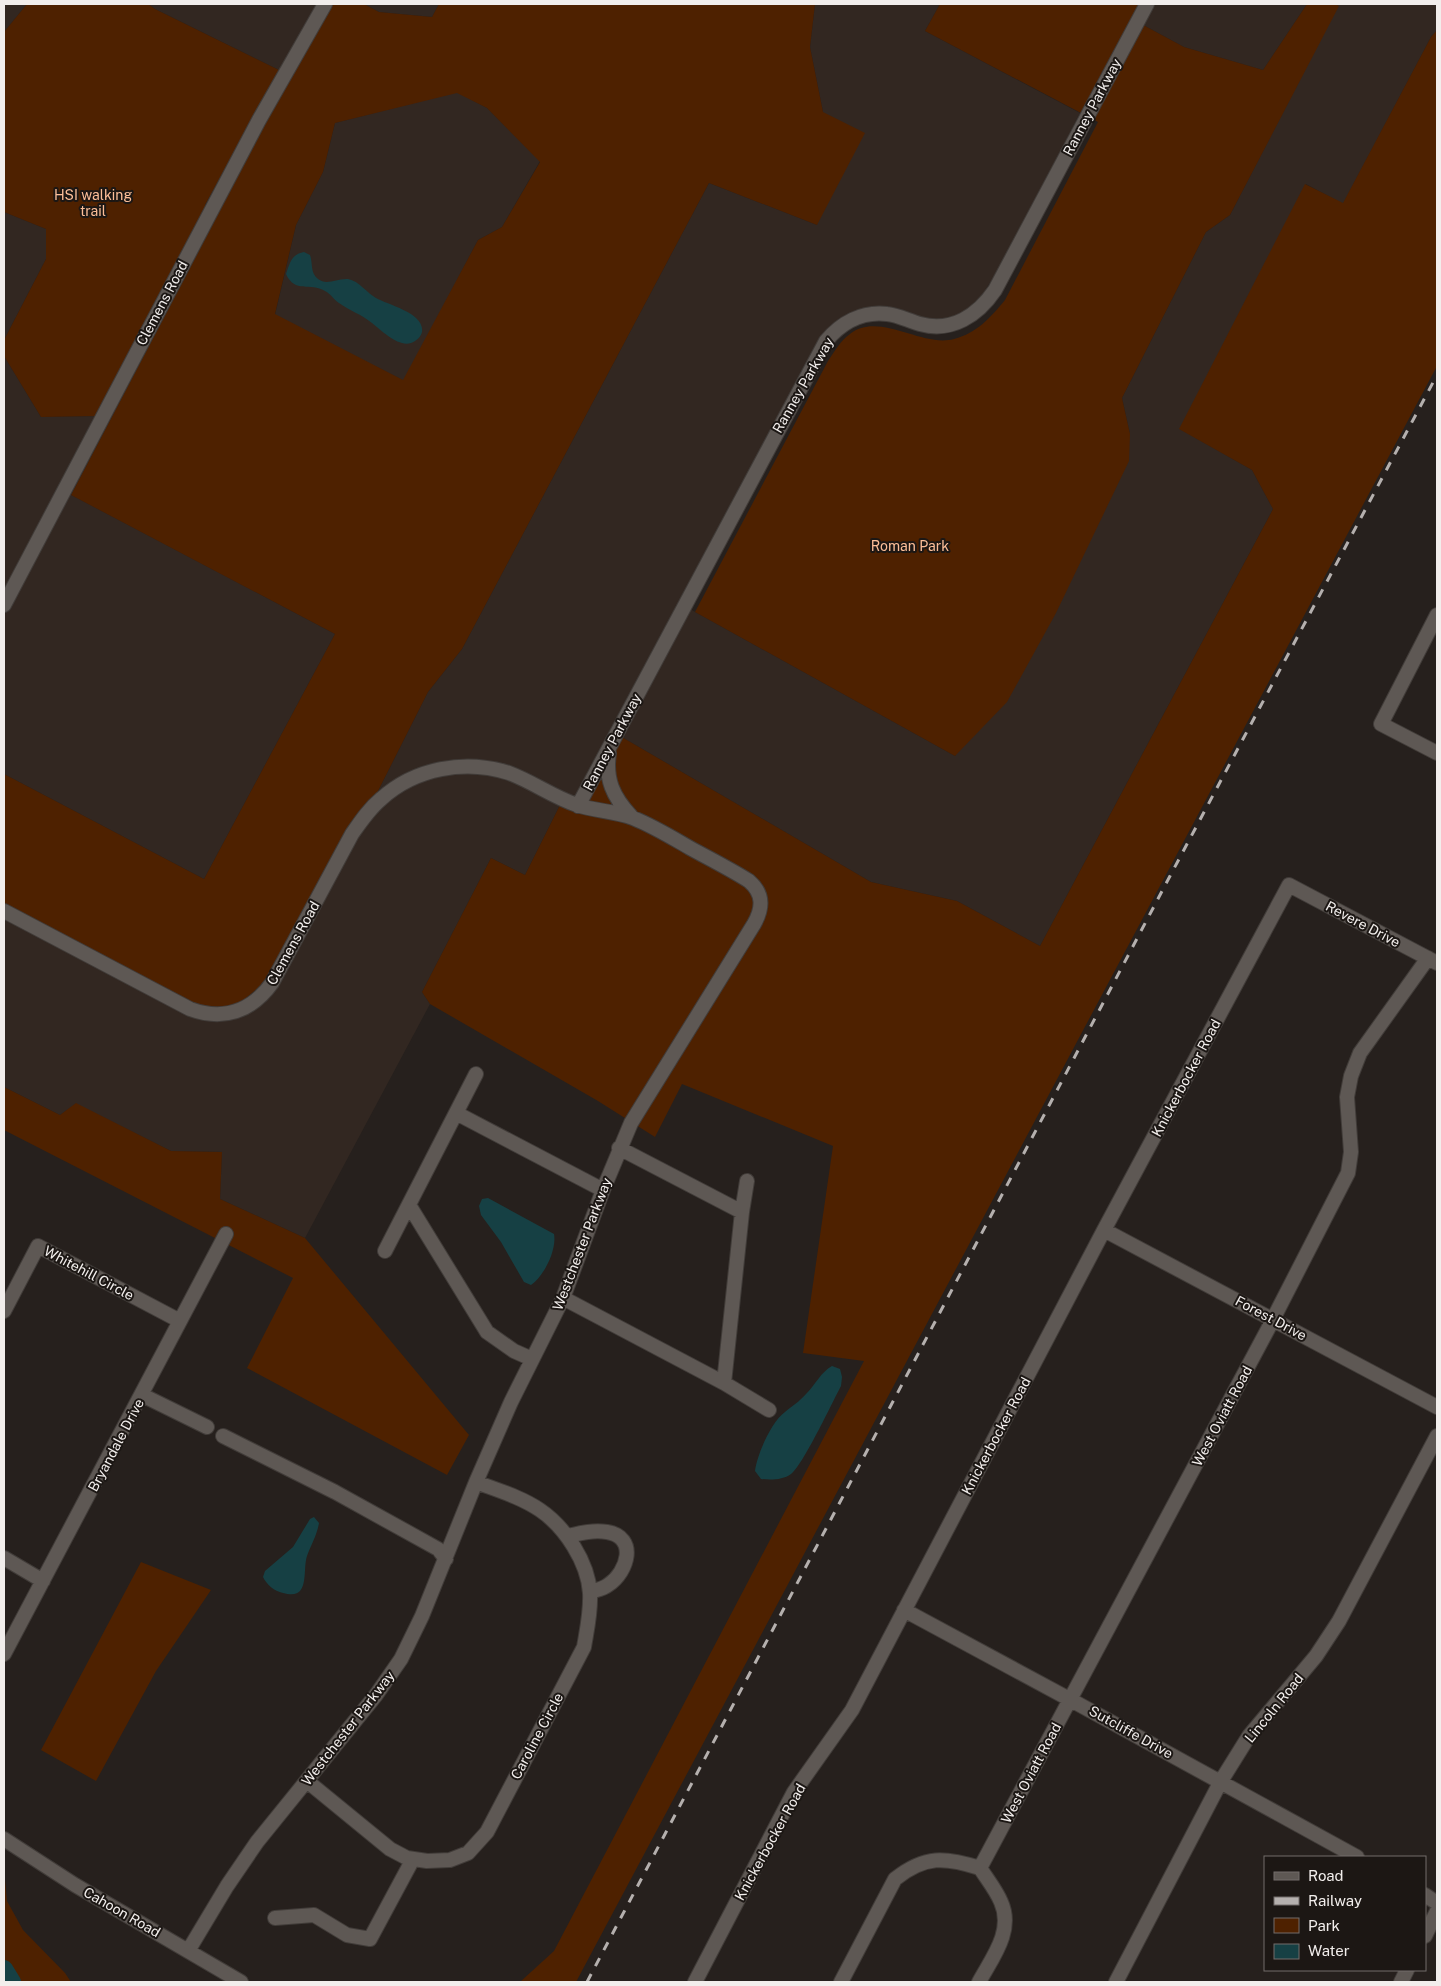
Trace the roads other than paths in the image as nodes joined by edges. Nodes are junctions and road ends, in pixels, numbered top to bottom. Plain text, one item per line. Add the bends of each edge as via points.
1 (325, 4) edge
2 (1147, 4) edge
3 (4, 605) edge
4 (1437, 615) edge
5 (610, 746) junction
6 (1437, 753) edge
7 (381, 798) joint
8 (578, 806) junction
9 (634, 818) junction
10 (1289, 885) joint
11 (4, 911) edge
12 (1433, 960) edge
13 (476, 1074) dead end
14 (456, 1113) junction
15 (619, 1148) junction
16 (747, 1181) dead end
17 (603, 1190) junction
18 (409, 1205) junction
19 (742, 1212) junction
20 (1104, 1230) junction
21 (226, 1234) dead end
22 (384, 1251) dead end
23 (563, 1298) junction
24 (4, 1311) edge
25 (1273, 1319) junction
26 (180, 1321) junction
27 (532, 1359) junction
28 (724, 1383) junction
29 (142, 1395) junction
30 (1437, 1407) edge
31 (769, 1410) dead end
32 (206, 1427) dead end
33 (223, 1436) dead end
34 (1437, 1436) edge
35 (476, 1482) junction
36 (568, 1536) junction
37 (4, 1558) edge
38 (446, 1559) junction
39 (42, 1581) junction
40 (590, 1592) junction
41 (904, 1610) junction
42 (4, 1654) edge
43 (1071, 1700) junction
44 (307, 1781) junction
45 (1221, 1782) junction
46 (4, 1839) edge
47 (1355, 1856) edge
48 (413, 1859) junction
49 (980, 1868) junction
50 (1426, 1896) edge
51 (1437, 1902) edge
52 (1437, 1911) edge
53 (275, 1918) dead end
54 (1426, 1934) edge
55 (188, 1951) junction
56 (1407, 1971) edge
57 (241, 1982) edge
58 (695, 1982) edge
59 (841, 1982) edge
60 (979, 1982) edge
61 (1116, 1982) edge
62 (1401, 1982) edge

1 - 3 street, Clemens Road via 259,120
2 - 5 street, Ranney Parkway via 985,304 960,322 935,327 886,314 860,316 835,330 826,341
4 - 6 street via 1381,724
5 - 8 street, Ranney Parkway
5 - 9 street via 607,763 612,790
7 - 8 street, Westchester Parkway via 426,773 465,766 509,774
7 - 11 street, Clemens Road via 352,834 272,983 258,999 230,1013 216,1015 190,1010
8 - 9 street, Westchester Parkway
9 - 15 street, Westchester Parkway via 749,881 758,892 762,905 754,924 631,1123
10 - 12 street, Revere Drive
10 - 20 street, Knickerbocker Road
12 - 25 street, West Oviatt Road via 1360,1054 1347,1097 1352,1152 1348,1173
13 - 14 street
14 - 17 street
14 - 18 street
15 - 17 street, Westchester Parkway
15 - 19 street
16 - 19 street
17 - 23 street, Westchester Parkway
18 - 22 street
18 - 27 street via 487,1332
19 - 28 street
20 - 25 street, Forest Drive
20 - 41 street, Knickerbocker Road
21 - 26 street, Bryandale Drive
23 - 27 street, Westchester Parkway
23 - 28 street
24 - 26 street, Whitehill Circle via 38,1246
25 - 30 street, Forest Drive
25 - 43 street, West Oviatt Road
26 - 29 street, Bryandale Drive
27 - 35 street, Westchester Parkway
28 - 31 street
29 - 32 street
29 - 39 street, Bryandale Drive
33 - 38 street via 335,1492 438,1549
34 - 45 street, Lincoln Road via 1339,1621 1316,1656 1249,1736
35 - 36 street, Caroline Circle via 540,1510
35 - 38 street, Westchester Parkway
36 - 40 street, Caroline Circle via 577,1550
36 - 40 street via 608,1532 624,1543 628,1559 624,1568 608,1586
37 - 39 street
38 - 44 street, Westchester Parkway via 401,1659
39 - 42 street, Bryandale Drive
40 - 48 street, Caroline Circle via 590,1618 584,1647 487,1832 468,1853 450,1860 427,1862
41 - 43 street, Sutcliffe Drive
41 - 58 street, Knickerbocker Road via 852,1710 794,1792
43 - 45 street, Sutcliffe Drive
43 - 49 street, West Oviatt Road
44 - 48 street, Caroline Circle via 390,1849
44 - 55 street, Westchester Parkway via 257,1842
45 - 47 street, Sutcliffe Drive
45 - 61 street, Lincoln Road
46 - 55 street, Cahoon Road
48 - 53 street via 370,1939 347,1935 314,1915
49 - 59 street via 957,1861 930,1860 910,1867 895,1879
49 - 60 street via 1001,1902 1006,1920 1003,1936
50 - 51 street
52 - 54 street
55 - 57 street, Cahoon Road
56 - 62 street

